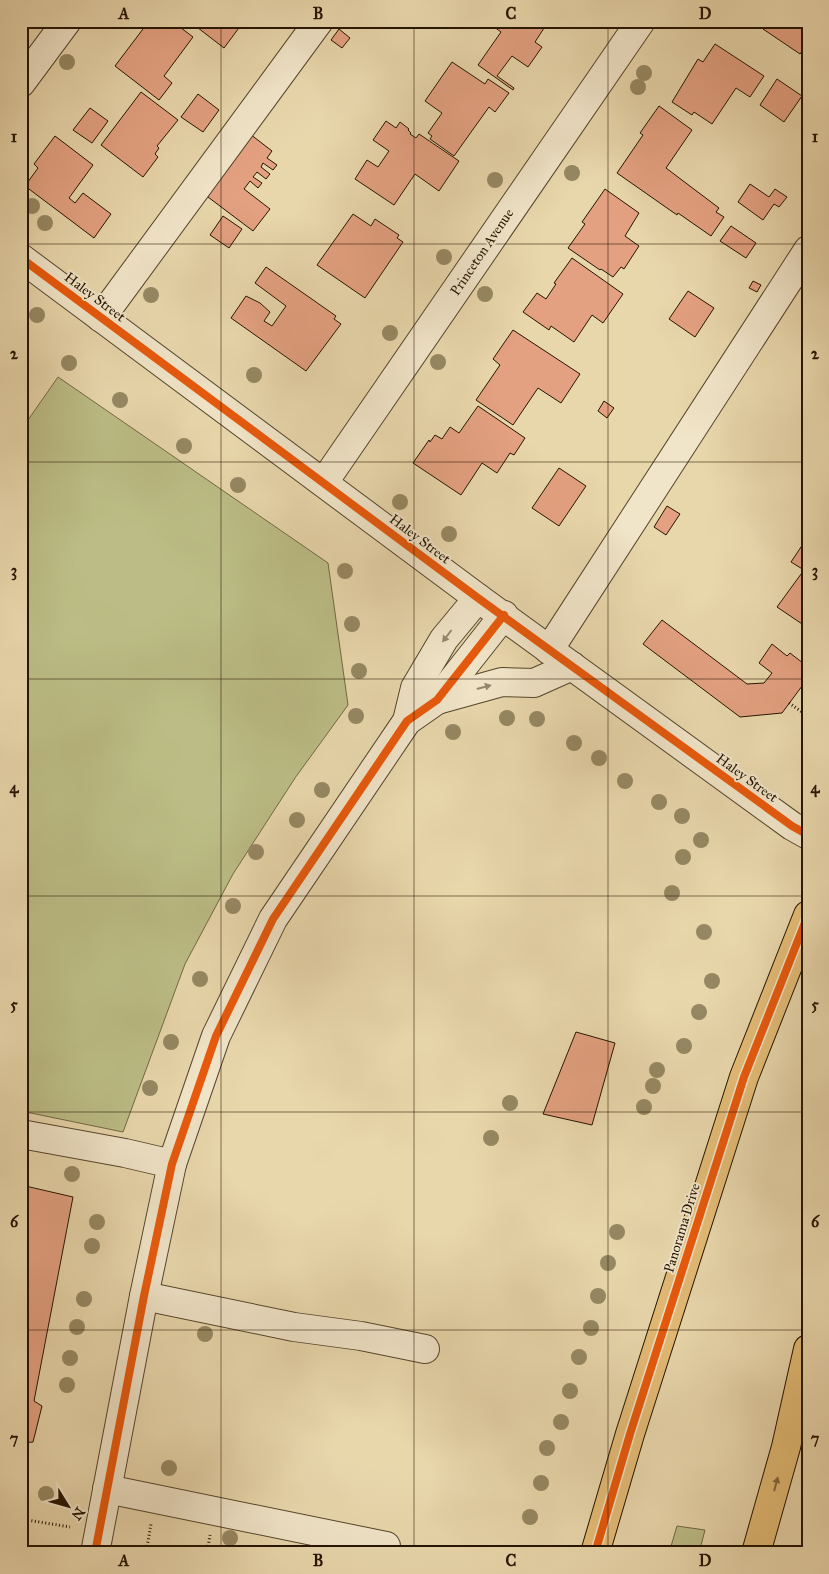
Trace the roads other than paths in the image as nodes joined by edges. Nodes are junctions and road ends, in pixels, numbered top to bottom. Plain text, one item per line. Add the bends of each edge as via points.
1 (67, 21) edge
2 (319, 21) edge
3 (641, 21) edge
4 (21, 84) edge
5 (808, 250) edge
6 (21, 258) edge
7 (102, 318) junction
8 (324, 482) junction
9 (478, 598) junction
10 (504, 615) junction
11 (550, 650) junction
12 (572, 666) junction
13 (437, 700) junction
14 (407, 721) junction
15 (808, 835) edge
16 (808, 915) edge
17 (21, 1134) edge
18 (172, 1164) junction
19 (144, 1296) junction
20 (425, 1349) dead end
21 (808, 1349) edge
22 (107, 1489) junction
23 (386, 1546) dead end
24 (95, 1553) edge
25 (595, 1553) edge
26 (756, 1553) edge

1 - 4 street
2 - 7 street
3 - 8 street, Princeton Avenue
5 - 11 street
6 - 7 street, Haley Street
7 - 8 street, Haley Street
8 - 9 street, Haley Street
9 - 10 street, Haley Street
9 -> 14 street via 444,639 415,688
10 - 11 street, Haley Street
10 - 13 street
11 - 12 street, Haley Street
13 -> 12 street via 502,682 534,683
12 - 15 street, Haley Street
13 - 14 street
14 - 18 street via 273,919 216,1036
16 - 25 main road, Panorama Drive via 744,1077
17 - 18 street
18 - 19 street
19 - 20 street via 294,1327
19 - 22 street
26 -> 21 main road via 786,1447
22 - 23 street
22 - 24 street

